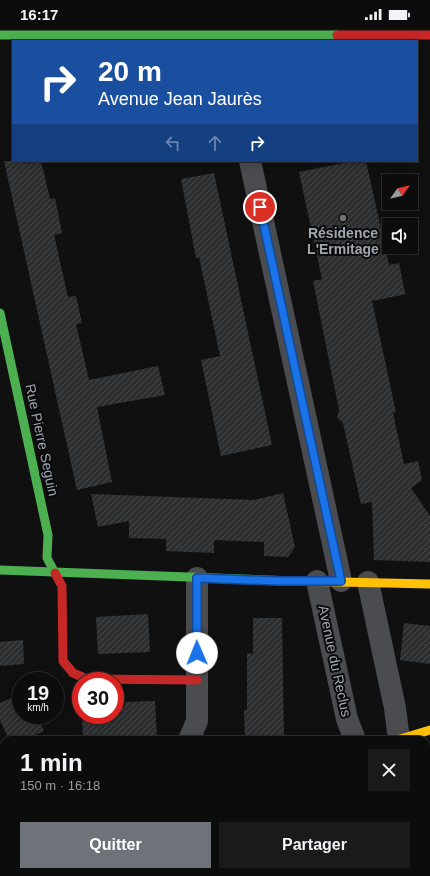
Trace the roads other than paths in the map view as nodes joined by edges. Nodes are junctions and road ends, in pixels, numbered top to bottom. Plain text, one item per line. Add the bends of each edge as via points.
1 (0, 35) edge
2 (430, 35) edge
3 (228, 38) edge
4 (250, 162) edge
5 (0, 313) edge
6 (0, 570) edge
7 (54, 572) junction
8 (197, 578) junction
9 (317, 581) junction
10 (341, 581) junction
11 (368, 582) junction
12 (430, 584) edge
13 (197, 680) junction
14 (430, 730) edge
15 (191, 736) edge
16 (353, 736) edge
17 (398, 736) edge
18 (411, 736) edge

1 - 3 street
2 - 3 street
4 - 10 street
5 - 7 street, Rue Pierre Seguin via 48,535 47,558
6 - 7 street
7 - 8 street
7 - 13 street, Rue Pierre Seguin via 62,586 63,661 69,672 87,679
8 - 9 street
8 - 13 street
9 - 10 street
9 - 16 street, Avenue du Reclus via 347,720
10 - 11 street
11 - 12 street
11 - 17 street via 395,708
13 - 15 street via 197,721
14 - 18 street

